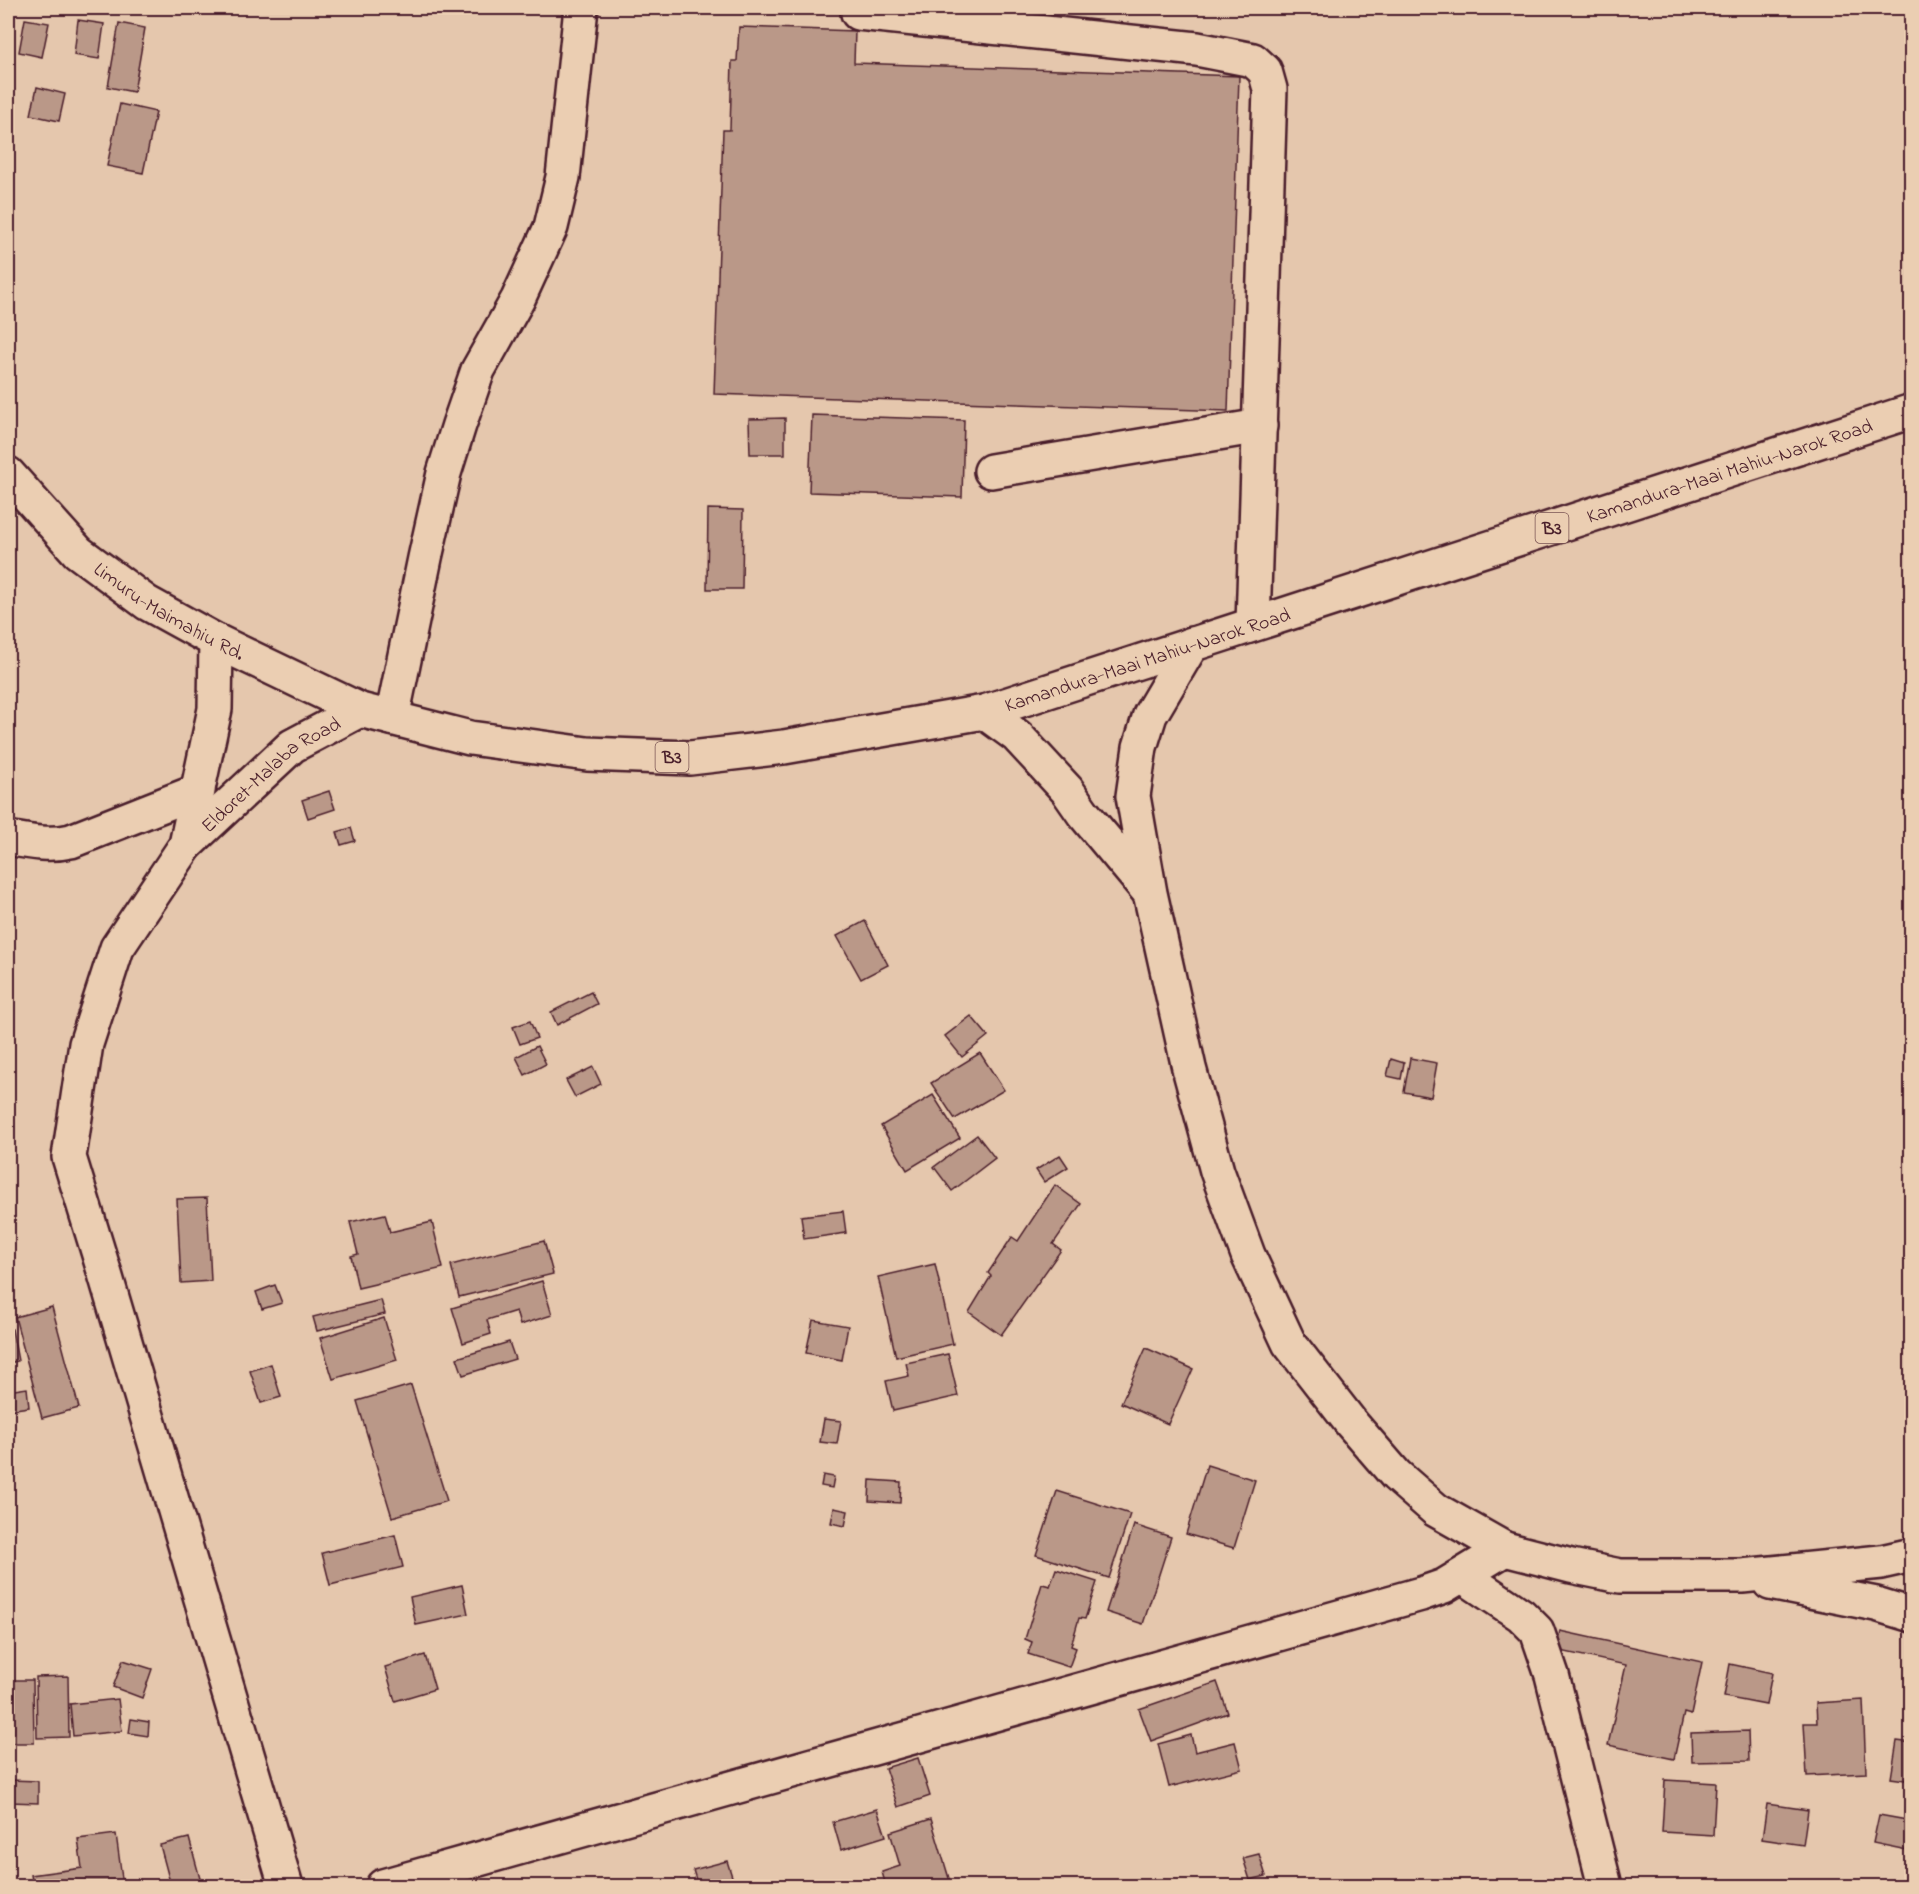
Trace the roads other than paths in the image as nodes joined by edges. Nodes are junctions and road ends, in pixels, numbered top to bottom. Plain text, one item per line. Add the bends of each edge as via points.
1 (581, 8) edge
2 (858, 13) dead end
3 (1911, 411) edge
4 (1260, 426) junction
5 (991, 471) dead end
6 (8, 474) edge
7 (1253, 624) junction
8 (216, 641) junction
9 (1192, 644) junction
10 (360, 710) junction
11 (984, 712) junction
12 (392, 718) junction
13 (198, 791) junction
14 (8, 838) edge
15 (186, 845) junction
16 (1150, 893) junction
17 (1504, 1549) junction
18 (1911, 1555) edge
19 (1463, 1576) junction
20 (1742, 1576) junction
21 (1911, 1616) edge
22 (286, 1887) edge
23 (383, 1887) edge
24 (1605, 1887) edge

1 - 12 main road via 562,177 551,227 519,298 478,370 459,424 444,473
2 - 4 main road via 1197,50 1253,60 1265,70 1270,89
3 - 7 main road, Kamandura-Maai Mahiu-Narok Road / B3
4 - 5 main road
4 - 7 main road
6 - 8 main road, Limuru-Maimahiu Rd. via 78,552 147,603
7 - 9 main road, Kamandura-Maai Mahiu-Narok Road / B3
8 - 10 main road, Limuru-Maimahiu Rd.
8 - 13 main road via 215,709
9 - 11 main road, Kamandura-Maai Mahiu-Narok Road / B3
9 - 16 main road via 1150,715 1140,747 1133,796
10 - 12 main road, Kamandura-Maai Mahiu-Narok Road / B3
10 - 15 main road, Eldoret-Malaba Road via 292,746
11 - 12 main road, Kamandura-Maai Mahiu-Narok Road / B3 via 784,747 690,758 575,752 470,738
11 - 16 main road via 1017,736 1067,790
13 - 14 main road via 71,841 54,844
13 - 15 main road
15 - 22 main road via 117,948 86,1044 69,1157
16 - 17 main road via 1189,1068 1217,1171 1248,1255 1289,1343 1396,1475 1436,1510
17 - 19 main road
17 - 20 main road via 1620,1576
18 - 20 main road via 1881,1562
19 - 23 main road via 1420,1594
19 - 24 main road via 1538,1631
20 - 21 main road via 1876,1604

